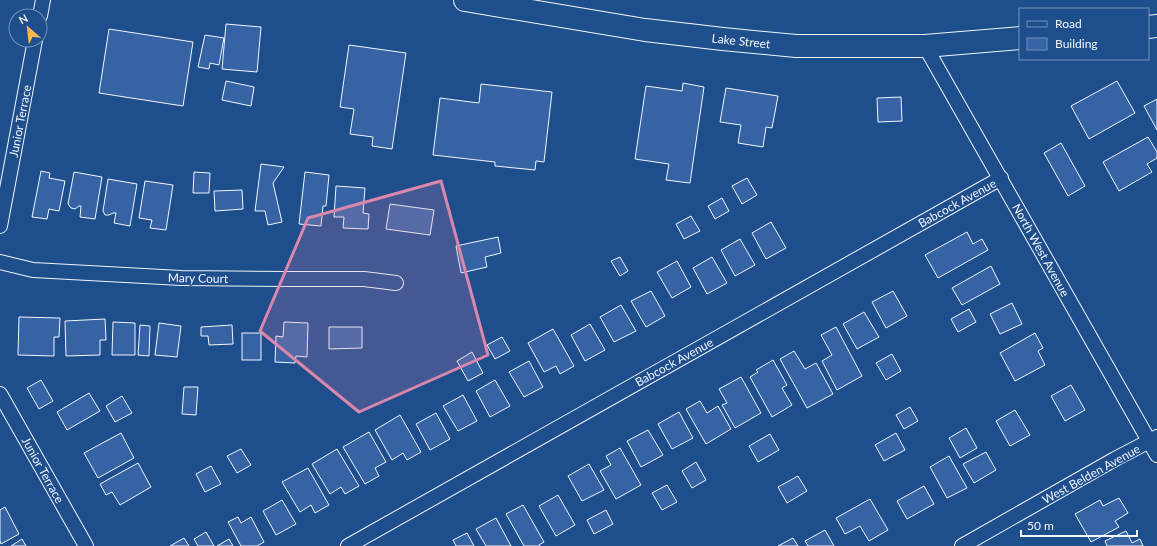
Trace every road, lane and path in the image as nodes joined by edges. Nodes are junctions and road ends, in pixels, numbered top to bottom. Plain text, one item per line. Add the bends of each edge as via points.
1 (465, 0) edge
2 (1019, 38) edge
3 (925, 46) junction
4 (33, 48) edge
5 (1001, 178) junction
6 (0, 226) edge
7 (0, 262) edge
8 (396, 283) dead end
9 (0, 395) edge
10 (1153, 439) edge
11 (1157, 455) edge
12 (86, 546) edge
13 (348, 546) edge
14 (962, 546) edge

1 - 3 main road, Lake Street via 597,23 723,39 796,46
2 - 3 main road, Lake Street
3 - 5 street, North West Avenue
4 - 6 street, Junior Terrace
5 - 10 street, North West Avenue
5 - 13 street, Babcock Avenue
7 - 8 street, Mary Court via 33,270 181,278 364,279
9 - 12 street, Junior Terrace
10 - 11 street, North West Avenue
10 - 14 street, West Belden Avenue

